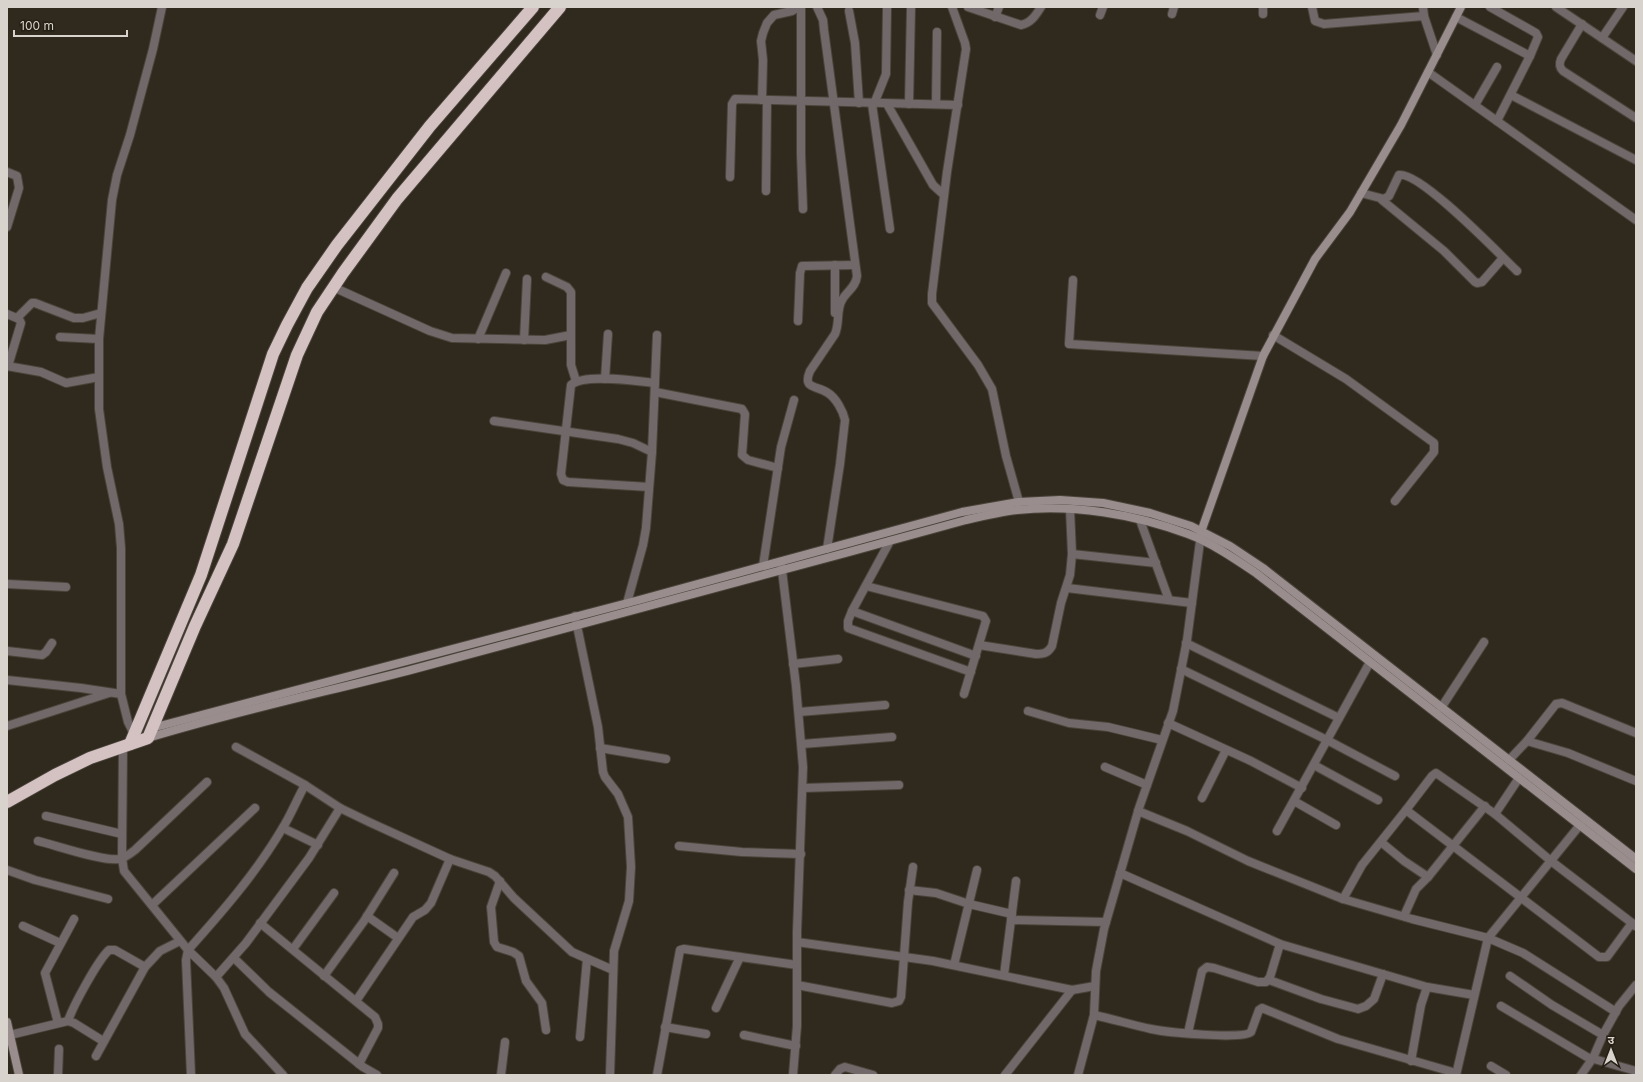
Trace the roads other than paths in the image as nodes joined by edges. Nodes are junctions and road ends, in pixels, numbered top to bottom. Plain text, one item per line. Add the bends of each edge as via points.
1 (162, 7) edge
2 (533, 7) edge
3 (560, 7) edge
4 (800, 7) edge
5 (817, 7) edge
6 (887, 7) edge
7 (911, 7) edge
8 (952, 7) edge
9 (968, 7) edge
10 (998, 7) edge
11 (1041, 7) edge
12 (1312, 7) edge
13 (1423, 7) edge
14 (1461, 7) edge
15 (1490, 7) edge
16 (1623, 7) edge
17 (1562, 8) edge
18 (849, 11) dead end
19 (1424, 16) junction
20 (995, 17) junction
21 (1456, 17) junction
22 (1582, 24) junction
23 (937, 32) dead end
24 (1602, 38) junction
25 (1437, 55) junction
26 (1530, 56) junction
27 (1636, 61) edge
28 (1497, 67) dead end
29 (1428, 72) junction
30 (1511, 95) junction
31 (764, 100) junction
32 (801, 101) junction
33 (834, 102) junction
34 (859, 103) junction
35 (873, 104) junction
36 (887, 104) junction
37 (909, 104) junction
38 (936, 104) junction
39 (958, 105) junction
40 (1475, 105) junction
41 (1636, 118) edge
42 (1498, 121) junction
43 (1636, 160) edge
44 (7, 172) edge
45 (730, 177) dead end
46 (766, 191) dead end
47 (1361, 193) junction
48 (944, 195) junction
49 (1382, 200) junction
50 (803, 209) dead end
51 (1636, 220) edge
52 (7, 227) edge
53 (890, 229) dead end
54 (1503, 258) junction
55 (835, 265) junction
56 (855, 265) junction
57 (1517, 271) dead end
58 (506, 273) dead end
59 (546, 277) dead end
60 (527, 279) dead end
61 (1073, 280) dead end
62 (333, 287) junction
63 (101, 313) junction
64 (7, 314) edge
65 (17, 318) junction
66 (798, 321) dead end
67 (608, 334) dead end
68 (835, 334) junction
69 (571, 335) junction
70 (657, 335) dead end
71 (1273, 335) junction
72 (60, 337) dead end
73 (99, 339) junction
74 (478, 339) junction
75 (524, 340) junction
76 (1263, 356) junction
77 (7, 366) edge
78 (99, 377) junction
79 (605, 379) junction
80 (576, 381) junction
81 (655, 383) junction
82 (655, 392) junction
83 (794, 400) dead end
84 (494, 421) dead end
85 (566, 430) junction
86 (652, 452) junction
87 (778, 468) junction
88 (649, 487) junction
89 (1395, 501) dead end
90 (1019, 502) junction
91 (1070, 509) junction
92 (1140, 520) junction
93 (1201, 532) junction
94 (1200, 540) junction
95 (890, 541) junction
96 (827, 549) junction
97 (1072, 554) junction
98 (1156, 563) junction
99 (781, 565) junction
100 (763, 566) junction
101 (7, 584) edge
102 (866, 586) junction
103 (66, 588) dead end
104 (1067, 588) junction
105 (1169, 600) junction
106 (627, 603) junction
107 (1192, 603) junction
108 (852, 611) junction
109 (575, 616) junction
110 (577, 626) junction
111 (1484, 642) dead end
112 (52, 643) dead end
113 (1186, 643) junction
114 (979, 645) junction
115 (7, 651) edge
116 (976, 656) junction
117 (838, 659) dead end
118 (1370, 662) junction
119 (793, 664) junction
120 (1181, 669) junction
121 (971, 672) junction
122 (7, 680) edge
123 (111, 693) junction
124 (121, 694) junction
125 (964, 694) dead end
126 (886, 705) dead end
127 (1441, 708) junction
128 (1028, 711) dead end
129 (799, 712) junction
130 (1339, 718) junction
131 (1168, 723) junction
132 (7, 726) edge
133 (150, 733) junction
134 (1636, 733) edge
135 (892, 737) dead end
136 (1162, 740) junction
137 (1327, 740) junction
138 (129, 741) junction
139 (1527, 742) junction
140 (802, 744) junction
141 (236, 747) dead end
142 (600, 748) junction
143 (1226, 750) junction
144 (666, 759) dead end
145 (1509, 760) junction
146 (1314, 765) junction
147 (1106, 767) dead end
148 (1395, 776) dead end
149 (1519, 778) junction
150 (1636, 781) edge
151 (207, 782) dead end
152 (305, 785) junction
153 (899, 785) dead end
154 (1147, 785) junction
155 (803, 788) junction
156 (1302, 788) junction
157 (7, 793) edge
158 (1202, 798) dead end
159 (1378, 800) dead end
160 (1294, 801) junction
161 (7, 802) edge
162 (1484, 806) junction
163 (255, 808) dead end
164 (340, 808) junction
165 (1406, 810) junction
166 (1138, 811) junction
167 (1495, 814) junction
168 (46, 816) dead end
169 (1336, 825) dead end
170 (1580, 825) junction
171 (283, 828) junction
172 (1278, 830) dead end
173 (122, 834) junction
174 (38, 840) dead end
175 (1381, 842) junction
176 (318, 845) junction
177 (679, 846) dead end
178 (1453, 846) junction
179 (801, 854) junction
180 (122, 858) junction
181 (450, 859) junction
182 (1636, 859) edge
183 (1551, 861) junction
184 (913, 867) dead end
185 (1636, 869) edge
186 (7, 870) edge
187 (977, 870) dead end
188 (394, 873) dead end
189 (1120, 873) junction
190 (1428, 877) junction
191 (500, 881) junction
192 (1016, 881) dead end
193 (909, 890) junction
194 (334, 893) dead end
195 (1521, 898) junction
196 (108, 899) dead end
197 (1343, 900) junction
198 (969, 904) junction
199 (152, 905) junction
200 (367, 916) junction
201 (1404, 916) junction
202 (1012, 917) junction
203 (74, 919) dead end
204 (1106, 922) junction
205 (260, 923) junction
206 (1634, 924) edge
207 (23, 926) dead end
208 (398, 938) junction
209 (1488, 938) junction
210 (180, 941) junction
211 (797, 942) junction
212 (60, 943) junction
213 (1280, 944) junction
214 (188, 950) junction
215 (293, 950) junction
216 (903, 956) junction
217 (740, 957) junction
218 (234, 958) junction
219 (587, 959) junction
220 (797, 965) junction
221 (954, 965) junction
222 (145, 967) junction
223 (613, 970) junction
224 (1383, 974) junction
225 (1004, 975) junction
226 (324, 976) junction
227 (1510, 976) dead end
228 (216, 977) junction
229 (1269, 980) junction
230 (797, 985) junction
231 (1636, 985) edge
232 (1096, 986) junction
233 (1427, 987) junction
234 (1072, 990) junction
235 (1474, 995) junction
236 (356, 1001) junction
237 (1501, 1006) dead end
238 (716, 1008) dead end
239 (1616, 1012) junction
240 (1094, 1015) junction
241 (68, 1021) junction
242 (7, 1022) edge
243 (58, 1023) junction
244 (665, 1027) junction
245 (546, 1030) dead end
246 (1188, 1033) junction
247 (706, 1034) dead end
248 (10, 1035) junction
249 (744, 1035) dead end
250 (1603, 1035) junction
251 (580, 1037) dead end
252 (103, 1041) junction
253 (505, 1042) dead end
254 (796, 1046) junction
255 (59, 1049) dead end
256 (96, 1056) dead end
257 (1593, 1058) junction
258 (1411, 1061) junction
259 (359, 1064) junction
260 (1491, 1066) dead end
261 (1636, 1071) edge
262 (1456, 1074) edge
263 (19, 1075) edge
264 (58, 1075) edge
265 (192, 1075) edge
266 (283, 1075) edge
267 (377, 1075) edge
268 (501, 1075) edge
269 (610, 1075) edge
270 (657, 1075) edge
271 (793, 1075) edge
272 (835, 1075) edge
273 (873, 1075) edge
274 (1005, 1075) edge
275 (1078, 1075) edge
276 (1506, 1075) edge
277 (1581, 1075) edge

1 - 63 street via 152,55 112,200
2 - 138 highway via 430,126 336,245 307,288 273,354 201,575
3 - 62 highway via 397,199
4 - 31 street via 774,15 763,33 761,41
4 - 32 street
5 - 33 street via 823,20
6 - 35 street via 886,74
7 - 37 street
8 - 39 street via 966,48
9 - 20 street
10 - 20 street
11 - 20 street via 1026,24 1015,24
12 - 19 street via 1315,21 1324,24
13 - 19 street
14 - 21 main road
15 - 26 street via 1538,35
16 - 24 street
17 - 22 street
18 - 34 street via 855,43
19 - 25 street
21 - 25 main road
21 - 26 street
22 - 24 street
22 - 41 street via 1561,59 1560,67
23 - 38 street
24 - 27 street
25 - 29 main road
26 - 30 street
28 - 40 street
29 - 40 street
29 - 47 main road via 1401,125
30 - 42 street
30 - 43 street
31 - 32 street
31 - 45 street via 733,101
31 - 46 street
32 - 33 street
32 - 50 street
33 - 34 street
33 - 56 street
34 - 35 street
35 - 36 street
35 - 53 street
36 - 37 street
36 - 48 street via 933,185
37 - 38 street
38 - 39 street
39 - 48 street
40 - 42 street
42 - 51 street
44 - 52 street via 17,176 20,184
47 - 49 street
47 - 71 main road via 1315,259
48 - 90 street via 932,303 974,359 992,389
49 - 54 street via 1444,251 1477,283 1482,282
49 - 54 street via 1389,196 1399,175 1408,176 1456,212
54 - 57 street
55 - 56 street
55 - 66 street via 806,265 801,268
55 - 68 street
56 - 68 street via 856,282 840,303
58 - 74 street
59 - 69 street via 567,287 571,292
60 - 75 street
61 - 76 street via 1069,344
62 - 74 street via 436,333 452,338
62 - 133 highway via 317,312 297,355 233,544
63 - 65 street via 74,318 35,303
63 - 73 street
64 - 65 street
65 - 77 street via 21,324
67 - 79 street
68 - 96 street via 810,370 808,381 810,385 831,396 845,420
69 - 75 street via 547,340
69 - 80 street via 571,365
70 - 81 street
71 - 76 main road
71 - 89 street via 1346,379 1434,443 1434,452
72 - 73 street
73 - 78 street
74 - 75 street
76 - 93 main road
77 - 78 street via 41,372 66,383
78 - 124 street via 98,409 121,548
79 - 80 street
79 - 81 street
80 - 85 street via 570,389
81 - 82 street
82 - 86 street
82 - 87 street via 742,409 745,414 742,456
83 - 87 street
84 - 85 street
85 - 86 street via 634,443
85 - 88 street via 561,474 565,481
86 - 88 street
87 - 100 street
88 - 106 street via 643,545
90 - 93 main road via 1060,500 1103,503 1150,513 1191,526
90 - 96 main road via 962,512
91 - 92 main road via 1103,512
91 - 95 main road via 1016,510 966,520
91 - 97 street
92 - 94 main road
92 - 98 street
93 - 94 street
93 - 127 main road via 1230,546 1263,568
94 - 107 street
94 - 118 main road via 1256,573
95 - 99 main road
95 - 102 street
96 - 99 main road
97 - 98 street
97 - 104 street
98 - 105 street
99 - 100 main road
99 - 110 main road
99 - 119 street
100 - 106 main road
101 - 103 street
102 - 108 street
102 - 114 street via 981,615 986,621
104 - 105 street
104 - 114 street via 1052,646 1047,653 1036,654
105 - 107 street
106 - 109 main road
107 - 113 street
108 - 116 street
108 - 121 street via 847,624 850,629
109 - 110 street
109 - 133 main road
110 - 133 main road via 368,681 184,727
110 - 142 street
111 - 127 street
112 - 115 street via 42,655
113 - 120 street
113 - 130 street
114 - 116 street
116 - 121 street
117 - 119 street
118 - 130 street
118 - 149 main road
119 - 129 street
120 - 131 street via 1173,711
120 - 137 street
121 - 125 street
122 - 123 street
123 - 124 street
123 - 132 street
124 - 138 street via 128,722
126 - 129 street
127 - 145 main road
128 - 136 street via 1068,723 1108,726
129 - 140 street
130 - 137 street
131 - 136 street
131 - 143 street
133 - 138 highway
134 - 139 street via 1559,703
135 - 140 street
136 - 154 street
137 - 146 street
137 - 148 street
138 - 157 highway via 75,756
138 - 161 highway via 54,775
138 - 173 street
139 - 145 street
139 - 150 street via 1568,753
140 - 155 street
141 - 152 street
142 - 144 street
142 - 223 street via 605,777 621,799 629,822 630,893 628,908 614,951
143 - 156 street
143 - 158 street
145 - 182 main road
146 - 156 street
146 - 159 street
147 - 154 street
149 - 167 street
149 - 170 main road
151 - 180 street via 139,847
152 - 164 street
152 - 171 street
153 - 155 street
154 - 166 street
155 - 179 street
156 - 160 street
160 - 169 street
160 - 172 street
162 - 165 street via 1435,773
162 - 167 street
162 - 178 street
163 - 199 street
164 - 176 street
164 - 181 street
165 - 175 street
165 - 178 street
166 - 189 street
166 - 197 street via 1188,831 1248,861
167 - 183 street
168 - 173 street
170 - 183 street
170 - 185 main road
171 - 176 street
171 - 214 street via 234,898
173 - 180 street
174 - 180 street via 91,855
175 - 190 street
175 - 197 street via 1362,864
176 - 205 street
177 - 179 street
178 - 190 street
178 - 195 street
179 - 211 street
180 - 199 street via 127,875
181 - 191 street via 489,872
181 - 208 street via 431,904 413,917
183 - 195 street
183 - 206 street
184 - 193 street
186 - 196 street
187 - 198 street
188 - 200 street
189 - 204 street
189 - 213 street
190 - 201 street via 1416,889
191 - 219 street via 514,898 570,951
191 - 245 street via 491,907 494,942 497,947 519,956 526,981 543,1007
192 - 202 street
193 - 198 street via 936,893
193 - 216 street
194 - 215 street
195 - 206 street via 1602,958 1607,957
195 - 209 street
197 - 201 street
198 - 202 street
198 - 221 street
199 - 210 street
200 - 208 street
200 - 226 street
201 - 209 street
202 - 204 street
202 - 225 street
203 - 212 street
204 - 232 street via 1096,971
205 - 215 street
205 - 218 street
207 - 212 street
208 - 236 street
209 - 235 street
209 - 239 street via 1523,953
210 - 214 street
210 - 222 street via 160,951
211 - 216 street
211 - 220 street
212 - 243 street via 45,973
213 - 224 street
213 - 229 street
214 - 228 street
214 - 265 street via 186,960
215 - 226 street
216 - 221 street
216 - 230 street via 901,997 896,1003
217 - 220 street
217 - 238 street
217 - 244 street via 680,950
218 - 228 street
218 - 259 street via 268,992
219 - 223 street
219 - 251 street
220 - 230 street
221 - 225 street
222 - 241 street via 115,950 109,950 98,964
222 - 252 street
223 - 269 street
224 - 229 street via 1374,999 1366,1006 1358,1008 1321,999
224 - 233 street
225 - 234 street
226 - 236 street
227 - 250 street
228 - 266 street via 224,988 245,1034
229 - 246 street via 1263,983 1214,968 1205,968 1200,975
230 - 254 street
231 - 239 street
232 - 234 street
232 - 240 street
233 - 235 street
233 - 258 street via 1421,1005
234 - 274 street
235 - 262 street
236 - 259 street via 375,1017 378,1024
237 - 257 street via 1587,1057
239 - 250 street
240 - 246 street via 1151,1029
240 - 275 street
241 - 243 street
241 - 252 street
242 - 248 main road
243 - 248 street
244 - 247 street
244 - 270 street
246 - 258 street via 1247,1035 1251,1032 1259,1009 1262,1008 1338,1039
248 - 263 main road
249 - 254 street
250 - 257 street
252 - 256 street
253 - 268 street
254 - 271 street
255 - 264 street
257 - 261 street
257 - 277 street
258 - 262 street
259 - 267 street
260 - 276 street
272 - 273 street via 845,1067

